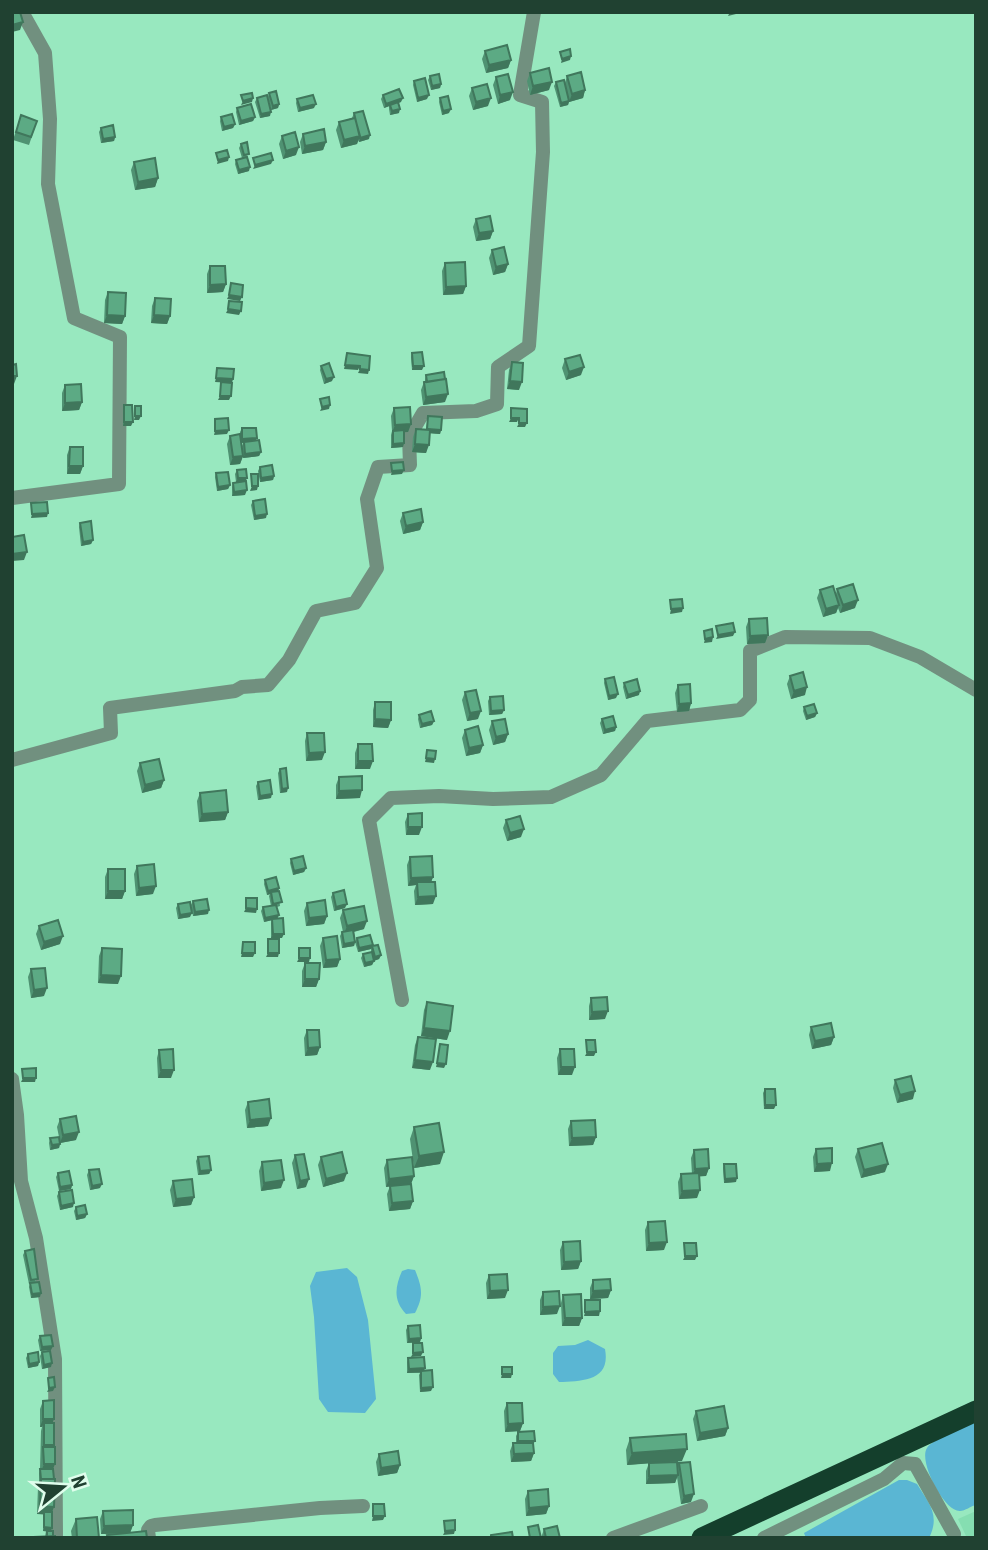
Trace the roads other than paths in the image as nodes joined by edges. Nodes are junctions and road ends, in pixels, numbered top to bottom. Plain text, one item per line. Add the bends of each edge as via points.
1 (22, 12) edge
2 (534, 12) edge
3 (12, 498) edge
4 (976, 690) edge
5 (12, 760) edge
6 (402, 1000) dead end
7 (12, 1079) edge
8 (976, 1411) edge
9 (363, 1506) dead end
10 (701, 1506) dead end
11 (954, 1534) dead end
12 (56, 1538) edge
13 (149, 1538) edge
14 (612, 1538) edge
15 (702, 1538) edge
16 (764, 1538) edge

1 - 3 street via 45,53 48,184 74,318 120,337 119,484
2 - 5 street via 520,95 542,102 529,346 498,367 497,404 476,411 423,413 409,437 410,465 378,467 367,499 377,568 355,603 316,611 289,660 268,685 110,708 111,733
4 - 6 street via 920,657 870,638 785,638 750,651 750,699 740,710 647,721 601,775 551,797 391,798 369,820
7 - 12 street via 21,1181 36,1238 55,1359
8 - 15 highway
9 - 13 street via 155,1525 148,1530
10 - 14 street
11 - 16 street via 915,1464 903,1463 884,1479

